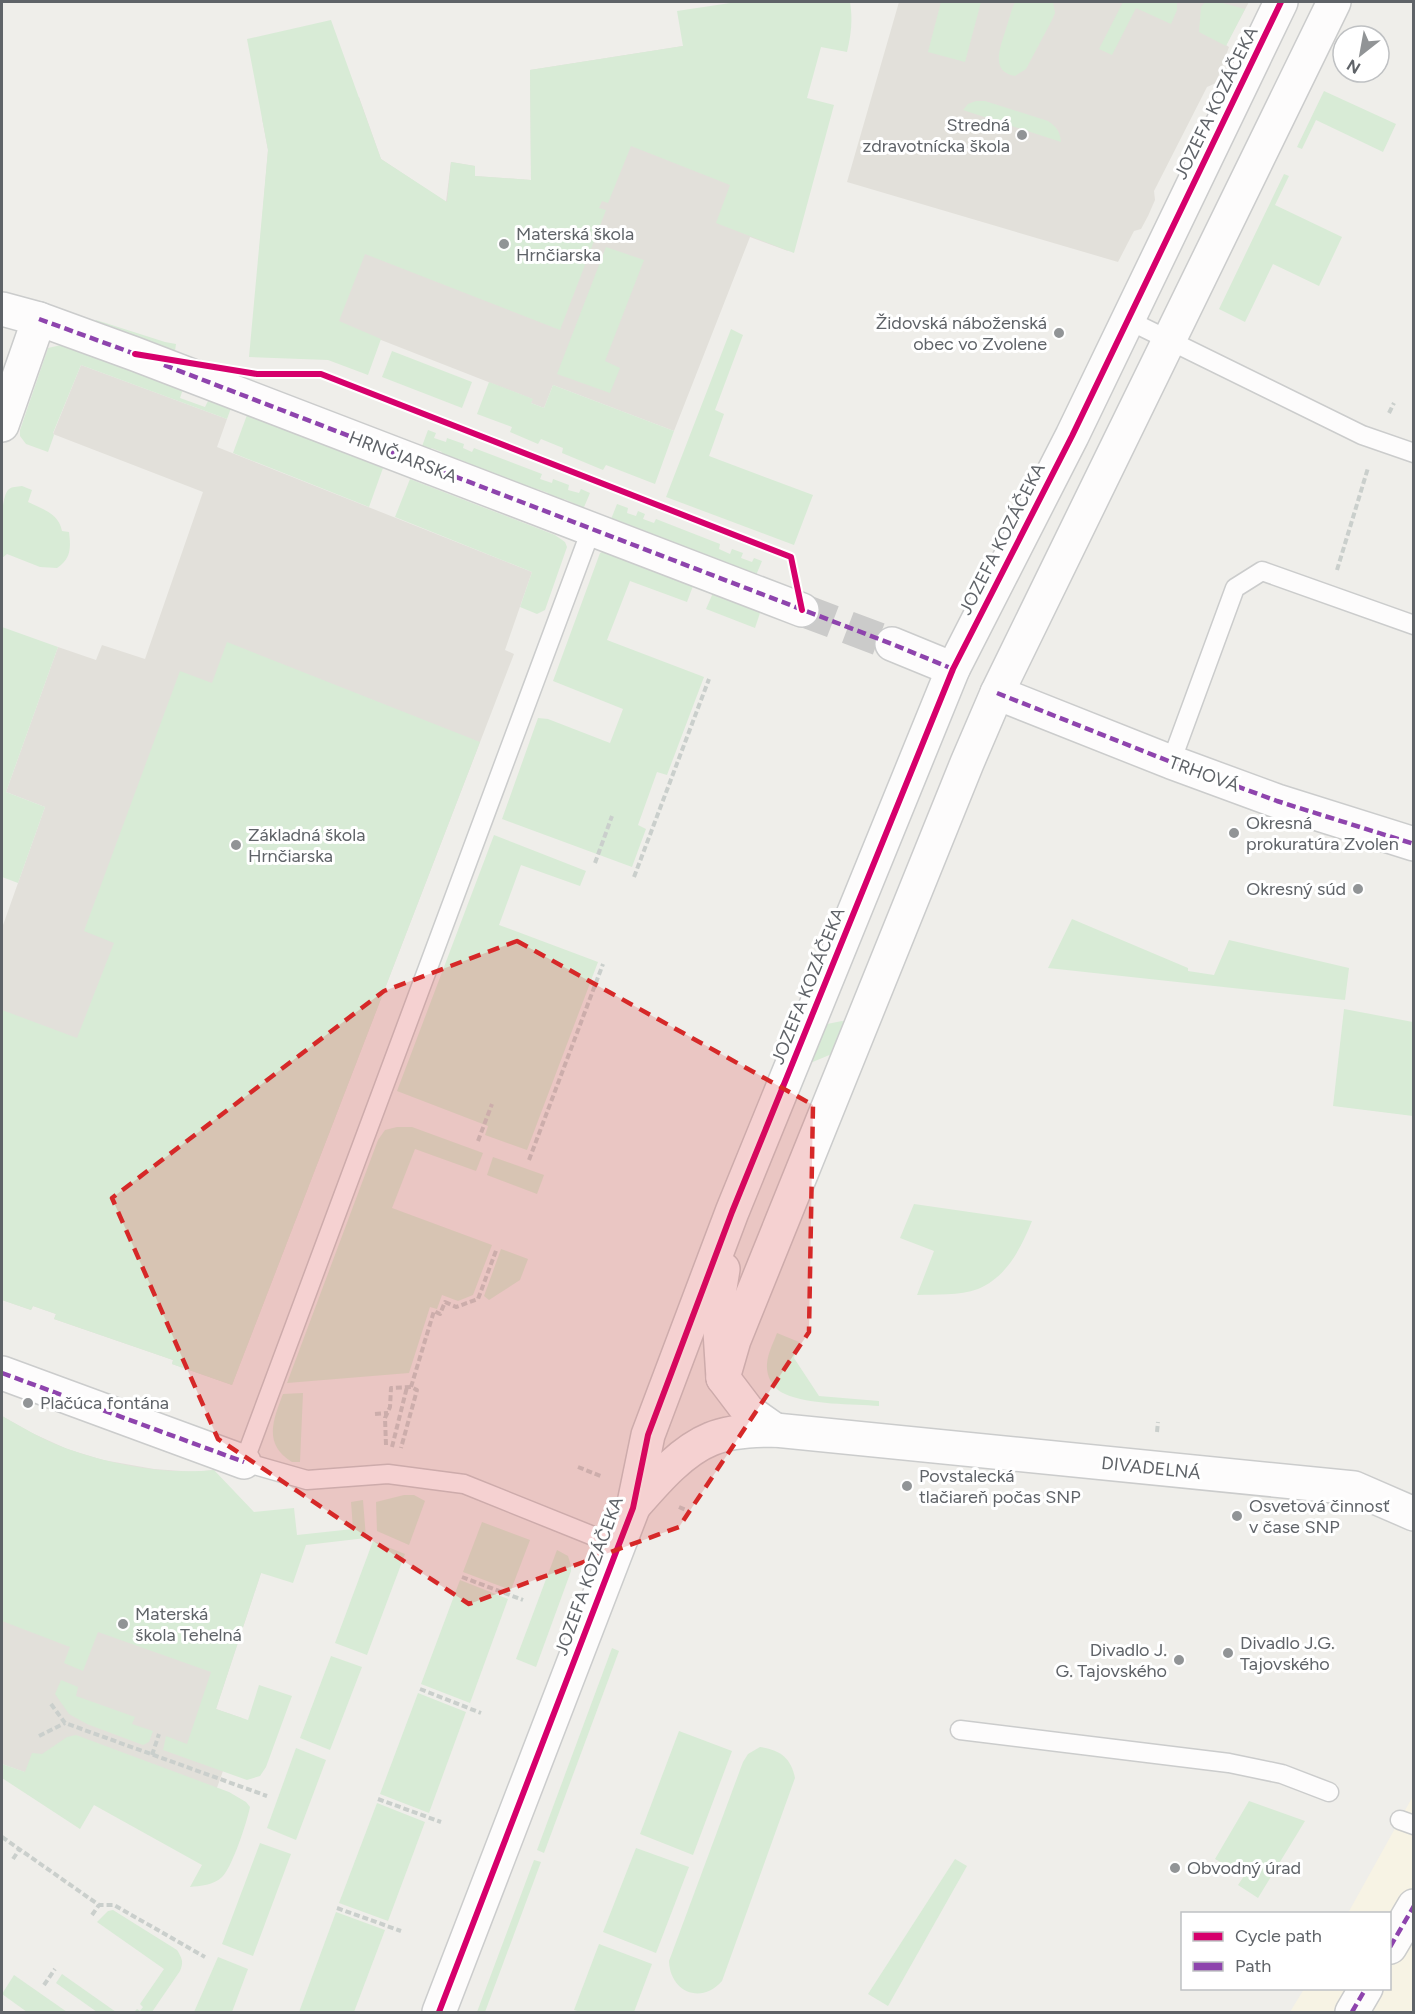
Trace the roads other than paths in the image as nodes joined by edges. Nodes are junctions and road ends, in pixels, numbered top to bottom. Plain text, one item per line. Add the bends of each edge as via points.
1 (1281, 2) edge
2 (1334, 2) edge
3 (2, 309) edge
4 (39, 320) junction
5 (1128, 320) junction
6 (1170, 341) junction
7 (2, 425) edge
8 (1413, 453) edge
9 (591, 530) junction
10 (802, 610) tunnel mouth
11 (1413, 626) edge
12 (892, 644) tunnel mouth
13 (953, 669) junction
14 (997, 693) junction
15 (1171, 762) junction
16 (1413, 844) edge
17 (732, 1212) junction
18 (2, 1373) edge
19 (723, 1378) junction
20 (775, 1430) junction
21 (244, 1462) junction
22 (633, 1508) junction
23 (1413, 1514) edge
24 (618, 1546) junction
25 (960, 1730) dead end
26 (1329, 1792) dead end
27 (1413, 1906) edge
28 (1391, 1944) edge
29 (1364, 1990) edge
30 (440, 2013) edge
31 (1352, 2013) edge

1 - 5 street, JOZEFA KOZÁČEKA
2 - 6 street
3 - 4 street, HRNČIARSKA
4 - 7 street
4 - 9 street, HRNČIARSKA
5 - 6 lane
5 - 13 street, JOZEFA KOZÁČEKA
6 - 8 lane via 1362,435
6 - 14 street
9 - 10 street, HRNČIARSKA
9 - 21 lane
11 - 15 lane via 1262,571 1235,588
12 - 13 street
13 - 17 street, JOZEFA KOZÁČEKA
14 - 15 street, TRHOVÁ
14 - 19 street via 754,1290
15 - 16 street, TRHOVÁ
17 - 19 street, JOZEFA KOZÁČEKA via 718,1300
17 - 22 street, JOZEFA KOZÁČEKA via 648,1435
18 - 21 street
19 - 20 street via 748,1411
20 - 22 street, JOZEFA KOZÁČEKA via 752,1430 711,1439 675,1461
20 - 23 street, DIVADELNÁ via 1354,1488
21 - 24 lane via 307,1480 388,1474 464,1484
22 - 24 street, JOZEFA KOZÁČEKA
24 - 30 street, JOZEFA KOZÁČEKA
25 - 26 lane via 1229,1763 1282,1774
27 - 28 street
29 - 31 street

